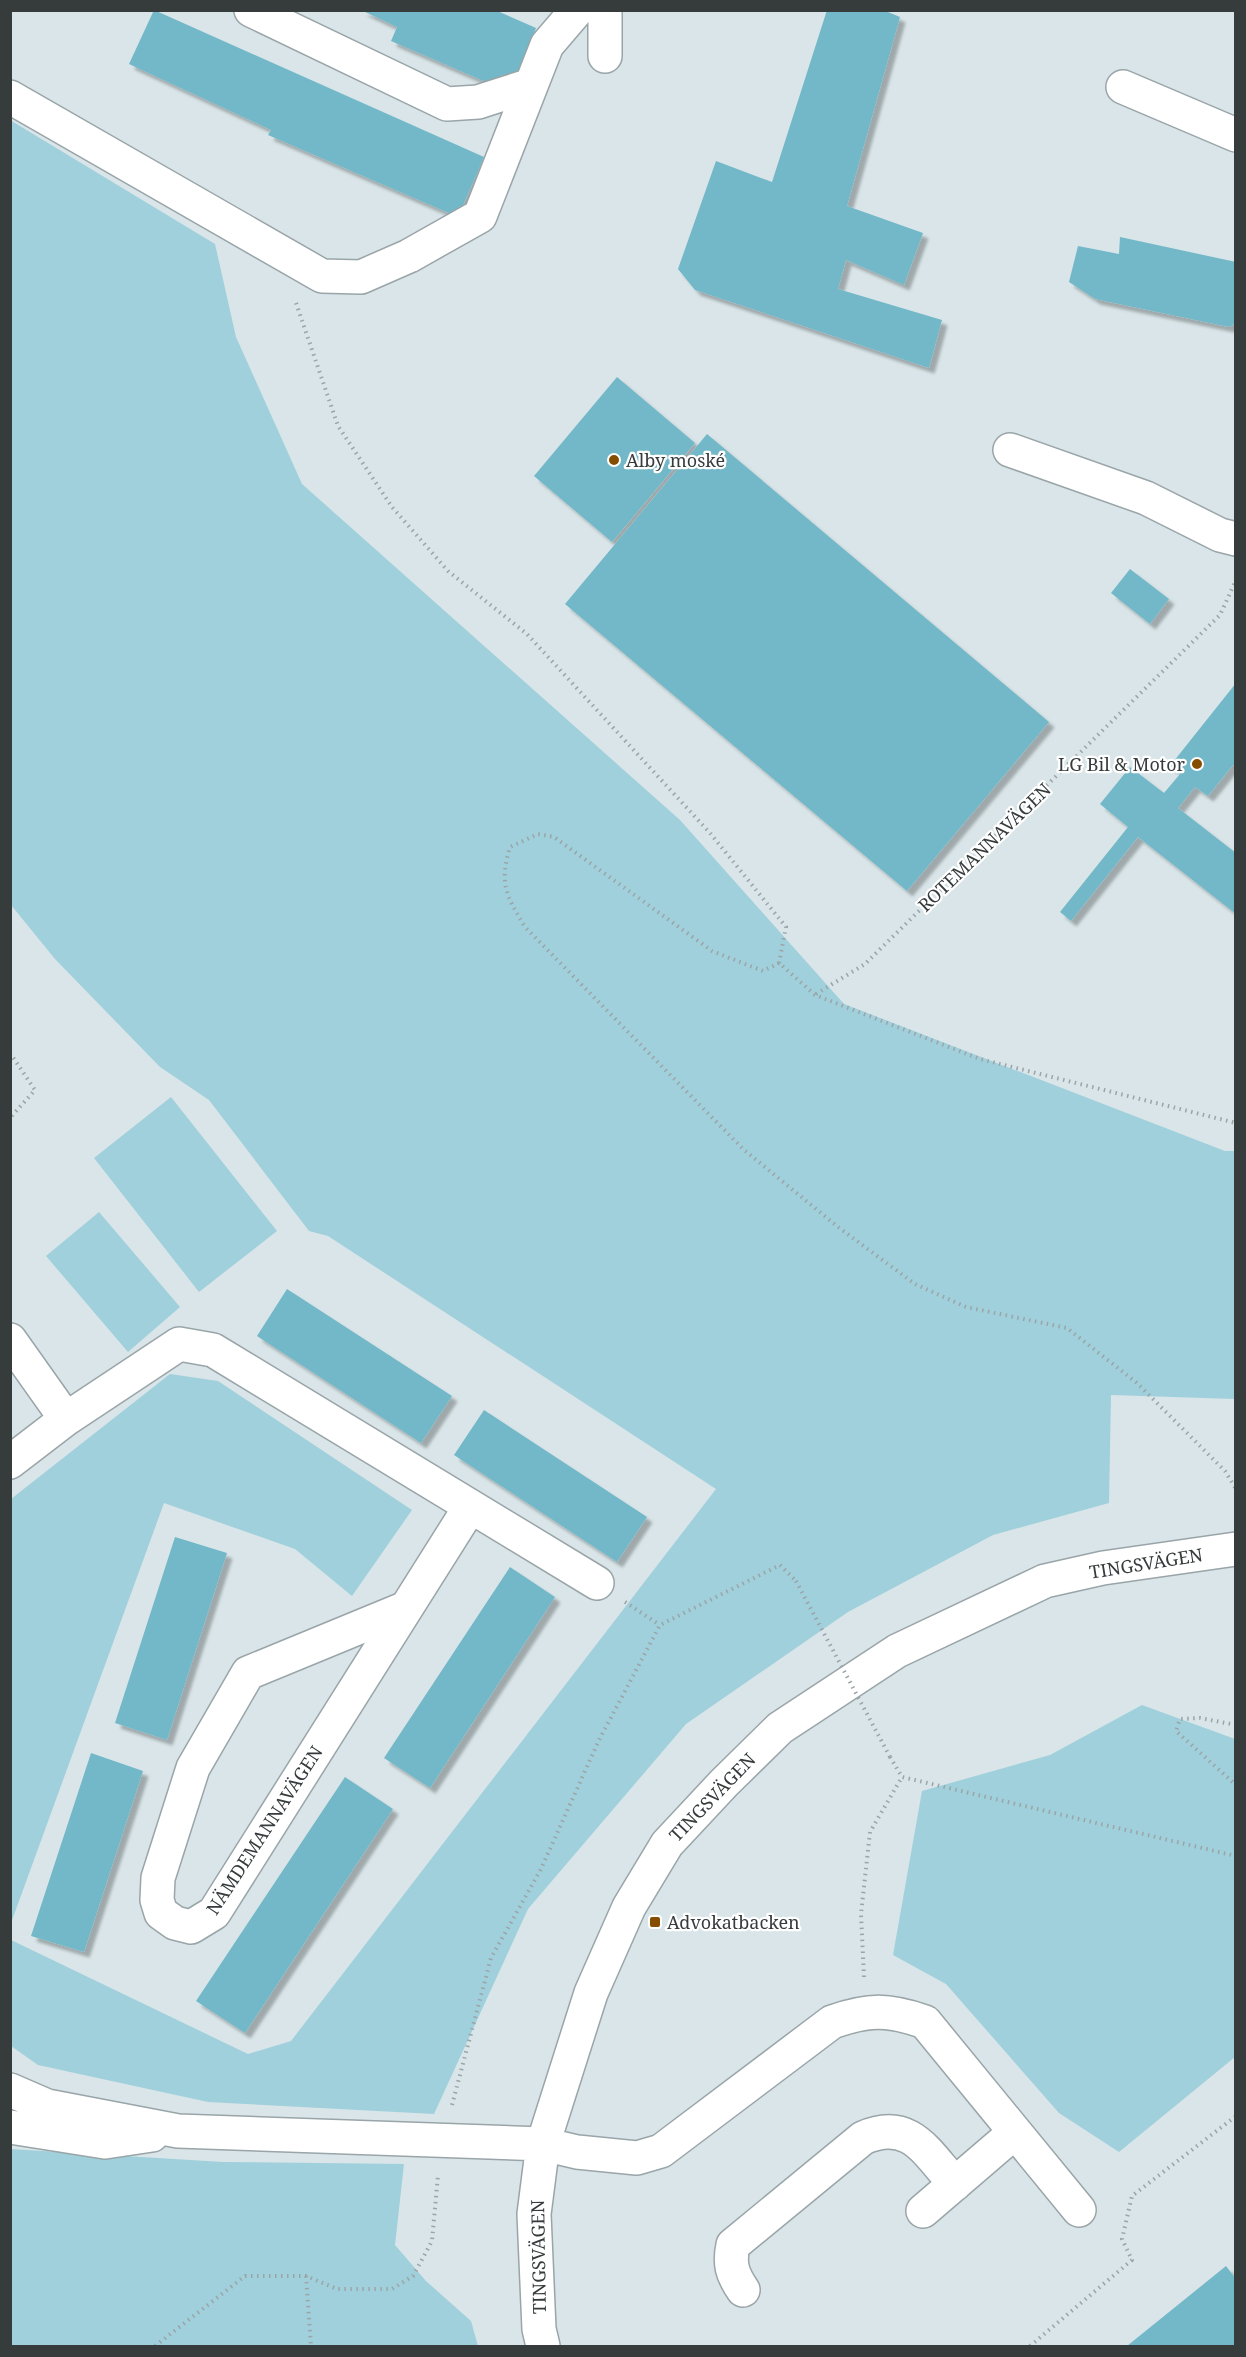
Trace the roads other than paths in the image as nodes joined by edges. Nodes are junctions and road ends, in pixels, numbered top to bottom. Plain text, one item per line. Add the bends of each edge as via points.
1 (251, 10) edge
2 (577, 10) edge
3 (604, 10) edge
4 (604, 56) dead end
5 (531, 85) junction
6 (1123, 87) dead end
7 (10, 97) edge
8 (1236, 135) edge
9 (1010, 450) dead end
10 (1236, 539) edge
11 (10, 1340) edge
12 (66, 1419) junction
13 (10, 1462) edge
14 (470, 1507) junction
15 (1236, 1549) edge
16 (597, 1583) dead end
17 (406, 1608) junction
18 (10, 2090) edge
19 (10, 2127) edge
20 (178, 2131) junction
21 (1014, 2133) junction
22 (543, 2144) junction
23 (955, 2184) junction
24 (1079, 2210) dead end
25 (923, 2211) dead end
26 (743, 2290) dead end
27 (543, 2346) edge

1 - 5 street via 447,104 478,102
2 - 5 street via 547,45
3 - 4 street
5 - 7 street via 480,216 409,256 361,277 322,276
6 - 8 street
9 - 10 street via 1146,498
11 - 12 street
12 - 13 street
12 - 14 street via 179,1344 213,1350
14 - 16 street
14 - 17 street, NÄMDEMANNAVÄGEN
15 - 22 street, TINGSVÄGEN via 1103,1568 1045,1581 897,1651 780,1728 667,1844 628,1907 591,1993
17 - 17 street, NÄMDEMANNAVÄGEN via 214,1913 191,1927 175,1923 161,1913 158,1878 193,1768 248,1673
18 - 20 street via 47,2106
19 - 20 street via 105,2142
20 - 22 street
21 - 22 street via 925,2022 898,2013 866,2011 832,2022 661,2151 637,2158
21 - 23 street
21 - 24 street
22 - 27 street, TINGSVÄGEN via 534,2214
23 - 25 street
23 - 26 street via 913,2137 896,2131 875,2132 733,2245 732,2276

